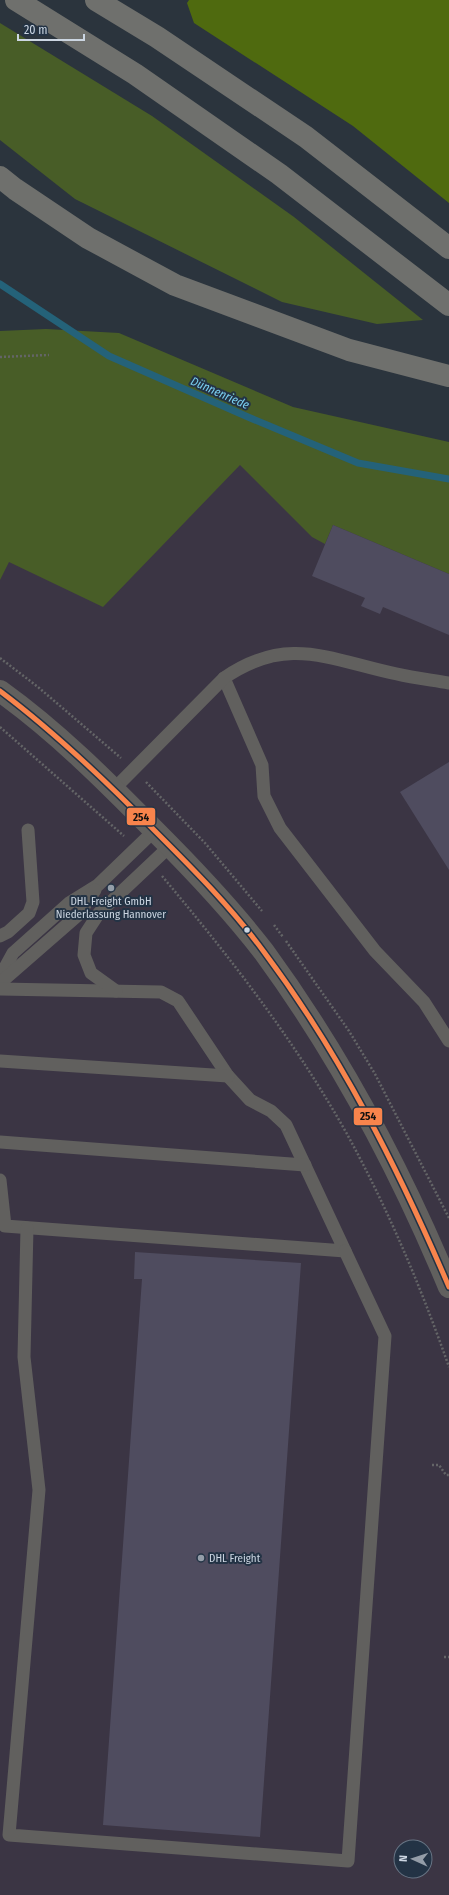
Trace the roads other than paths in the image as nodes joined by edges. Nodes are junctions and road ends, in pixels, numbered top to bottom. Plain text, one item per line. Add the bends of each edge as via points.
1 (16, 0) edge
2 (96, 0) edge
3 (0, 177) edge
4 (449, 248) edge
5 (449, 305) edge
6 (445, 375) edge
7 (224, 678) junction
8 (449, 683) edge
9 (1, 695) edge
10 (115, 788) junction
11 (28, 830) dead end
12 (155, 830) junction
13 (170, 846) junction
14 (98, 885) junction
15 (0, 936) edge
16 (0, 977) edge
17 (0, 983) edge
18 (0, 989) edge
19 (116, 991) junction
20 (449, 1041) edge
21 (0, 1062) edge
22 (228, 1076) junction
23 (0, 1142) edge
24 (305, 1165) junction
25 (0, 1180) edge
26 (27, 1228) junction
27 (345, 1251) junction
28 (449, 1287) edge

1 - 5 highway via 135,74 279,174
2 - 4 highway via 157,37 306,137
3 - 6 highway via 88,238 175,285 349,350
7 - 8 lane via 241,666 261,658 294,652
7 - 10 lane
7 - 20 lane via 262,765 264,796 280,828 375,951 424,1002
9 - 10 street via 55,734
10 - 12 street
11 - 15 lane via 33,902 29,913
12 - 13 street
12 - 14 lane
13 - 19 lane via 99,913 86,933 84,955 91,973
13 - 28 street via 263,952 344,1072 405,1186
14 - 16 lane via 69,904 13,953
14 - 17 lane via 78,915
18 - 19 lane
19 - 22 lane via 161,992 178,1001
21 - 22 lane
22 - 24 lane via 250,1100 271,1111 286,1125
23 - 24 lane
24 - 27 lane
25 - 26 lane via 4,1226
26 - 27 lane
26 - 27 lane via 24,1357 39,1490 9,1835 348,1861 385,1336

